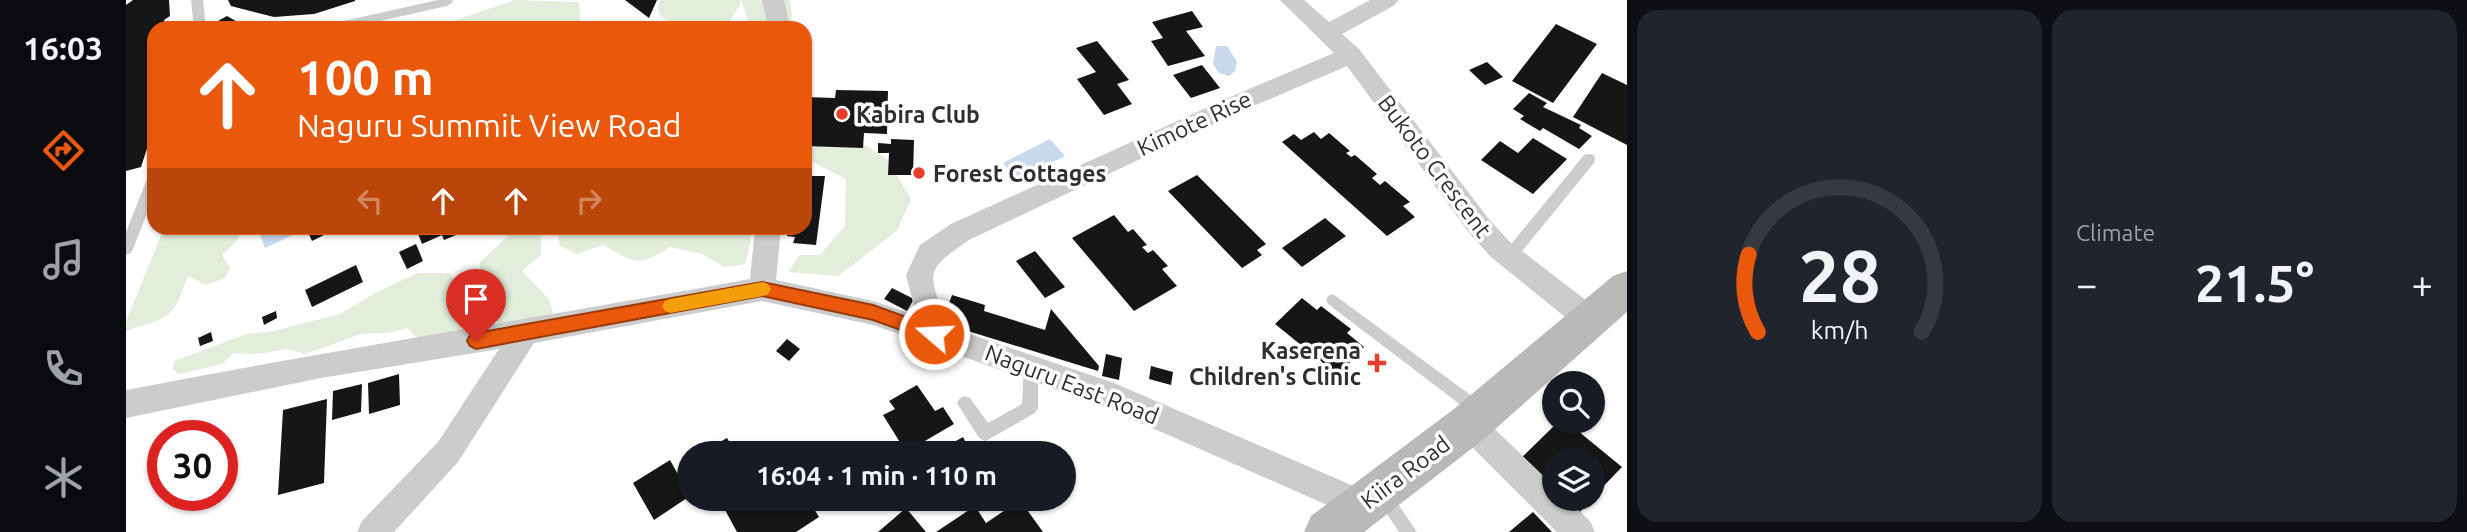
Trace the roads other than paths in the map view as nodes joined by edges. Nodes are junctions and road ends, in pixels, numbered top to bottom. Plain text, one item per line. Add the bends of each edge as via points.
1 (197, 0) edge
2 (773, 0) edge
3 (1291, 0) edge
4 (1387, 0) edge
5 (447, 2) dead end
6 (199, 21) edge
7 (362, 21) edge
8 (778, 21) edge
9 (1326, 33) junction
10 (1351, 55) junction
11 (1589, 159) dead end
12 (147, 196) edge
13 (767, 235) edge
14 (126, 249) edge
15 (1509, 257) junction
16 (762, 289) junction
17 (1333, 300) dead end
18 (1615, 302) edge
19 (526, 332) junction
20 (934, 334) junction
21 (1031, 367) junction
22 (965, 403) dead end
23 (126, 404) edge
24 (1476, 418) junction
25 (1370, 498) junction
26 (373, 532) edge
27 (1327, 532) edge
28 (1409, 532) edge
29 (1579, 532) edge

1 - 6 lane
2 - 8 street
3 - 9 street, Bukoto Crescent
4 - 9 street
5 - 7 lane
9 - 10 street, Bukoto Crescent
10 - 15 street, Bukoto Crescent via 1479,226
10 - 20 street, Kimote Rise via 960,232 929,253 919,275
11 - 15 lane
12 - 14 lane
13 - 16 street
15 - 18 street, Bukoto Crescent
16 - 19 street, Naguru East Road
16 - 20 street, Naguru East Road via 873,313
17 - 24 lane
18 - 24 main road, Kiira Road
19 - 23 street, Naguru East Road via 321,365
19 - 26 street via 448,452
20 - 21 street, Naguru East Road
21 - 22 lane via 1030,408 985,433
21 - 25 street, Naguru East Road
24 - 25 main road, Kiira Road
24 - 29 street
25 - 27 main road, Kiira Road
25 - 28 lane

